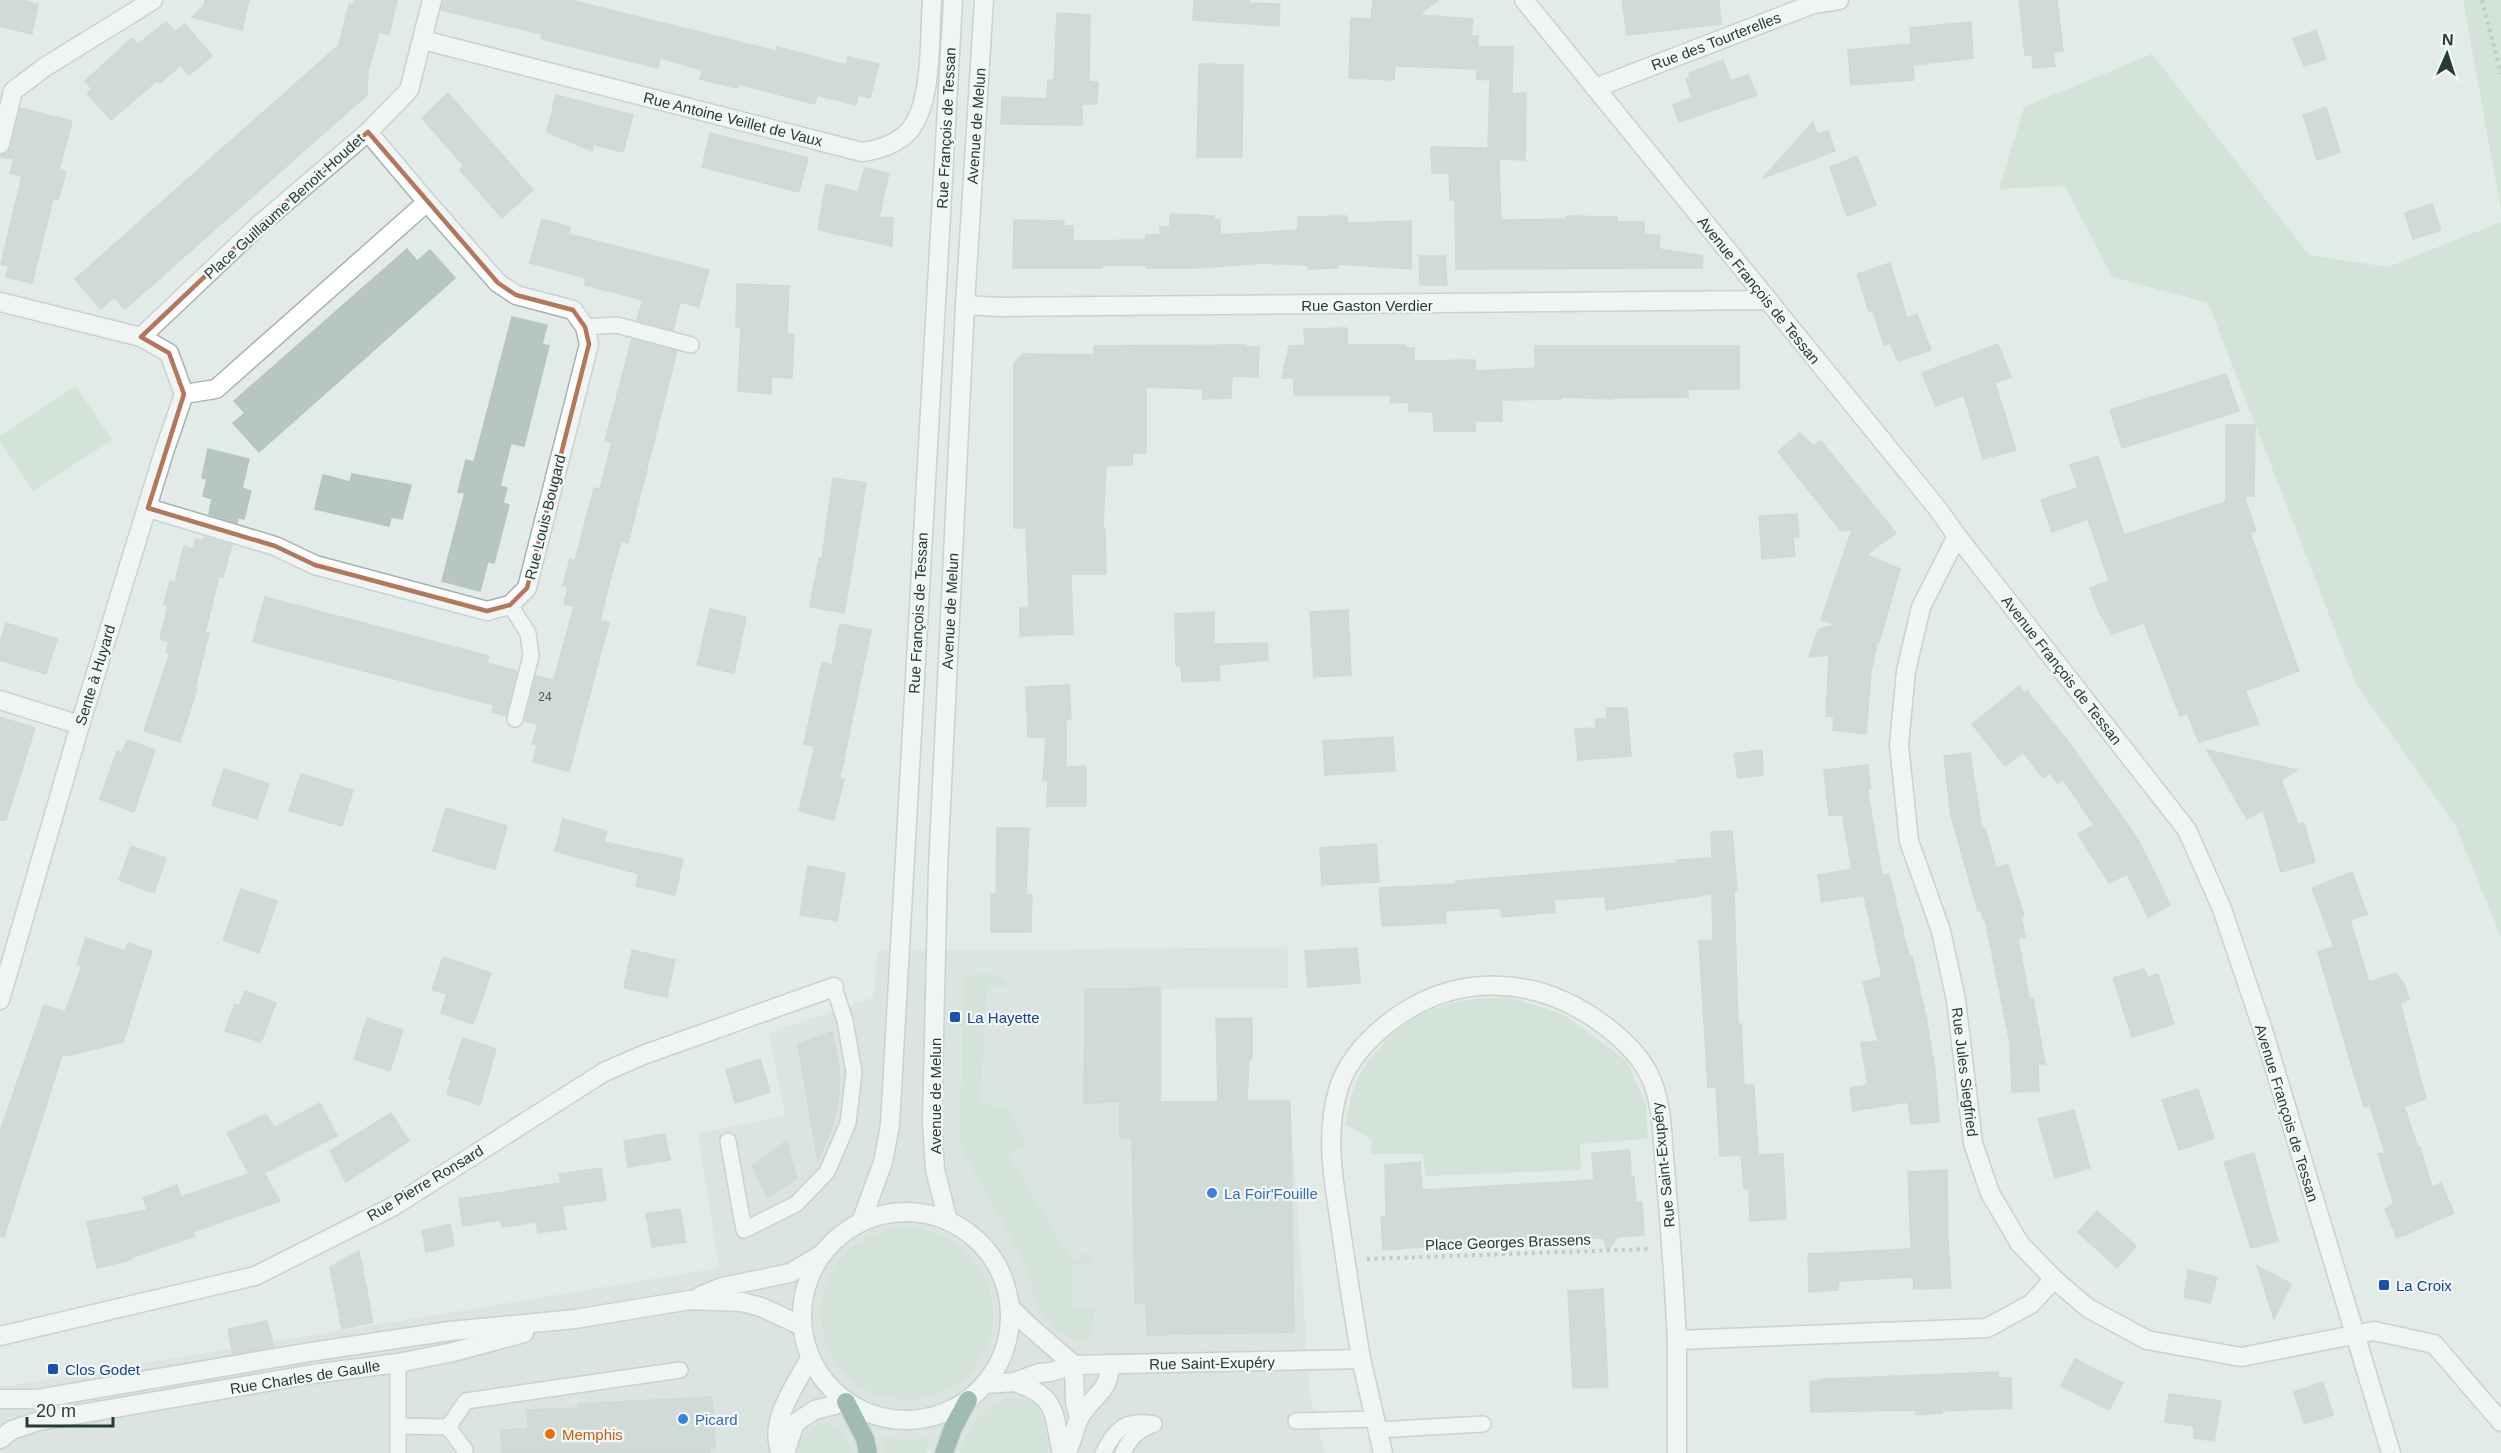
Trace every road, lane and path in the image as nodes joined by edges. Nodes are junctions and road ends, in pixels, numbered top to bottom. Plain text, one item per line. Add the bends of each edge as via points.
1 (153, 0) edge
2 (432, 0) edge
3 (932, 0) edge
4 (953, 0) edge
5 (984, 0) edge
6 (1524, 0) edge
7 (1839, 0) edge
8 (2481, 0) edge
9 (423, 40) junction
10 (2501, 74) edge
11 (1595, 88) junction
12 (368, 132) junction
13 (0, 144) edge
14 (427, 202) junction
15 (1768, 300) junction
16 (0, 302) edge
17 (965, 305) junction
18 (585, 327) junction
19 (141, 337) junction
20 (691, 345) dead end
21 (184, 394) junction
22 (148, 508) junction
23 (1957, 536) junction
24 (510, 605) junction
25 (0, 700) edge
26 (515, 719) dead end
27 (80, 725) junction
28 (834, 987) joint
29 (0, 1000) edge
30 (728, 1141) dead end
31 (948, 1221) junction
32 (861, 1222) junction
33 (1672, 1248) junction
34 (822, 1254) junction
35 (1346, 1260) junction
36 (2054, 1279) junction
37 (690, 1300) junction
38 (1010, 1307) junction
39 (575, 1319) junction
40 (802, 1326) junction
41 (2354, 1334) junction
42 (0, 1336) edge
43 (1677, 1340) junction
44 (810, 1358) junction
45 (1361, 1359) junction
46 (398, 1363) junction
47 (1110, 1364) junction
48 (1074, 1365) junction
49 (680, 1370) dead end
50 (1015, 1382) junction
51 (986, 1384) junction
52 (0, 1399) edge
53 (968, 1400) junction
54 (846, 1402) junction
55 (1079, 1418) junction
56 (1296, 1421) dead end
57 (2501, 1422) edge
58 (1376, 1424) junction
59 (1483, 1424) dead end
60 (398, 1426) junction
61 (448, 1427) junction
62 (0, 1439) edge
63 (398, 1453) edge
64 (465, 1453) edge
65 (783, 1453) edge
66 (868, 1453) edge
67 (944, 1453) edge
68 (1062, 1453) edge
69 (1066, 1453) edge
70 (1103, 1453) edge
71 (1123, 1453) edge
72 (1383, 1453) edge
73 (1677, 1453) edge
74 (2391, 1453) edge

1 - 13 street via 45,67 13,92
2 - 9 street
3 - 9 street, Rue Antoine Veillet de Vaux via 926,89 917,117 906,134 883,149 862,152
4 - 32 street, Rue François de Tessan via 890,1125 883,1162
5 - 17 street, Avenue de Melun
6 - 11 street, Avenue François de Tessan
7 - 11 street, Rue des Tourterelles via 1813,4
8 - 10 path
9 - 12 street via 409,90
11 - 15 street, Avenue François de Tessan
12 - 14 street, Place Guillaume Benoit-Houdet
12 - 19 street, Place Guillaume Benoit-Houdet via 259,225
14 - 18 street via 498,283 516,295 573,310
14 - 21 street via 216,389
15 - 17 street, Rue Gaston Verdier
15 - 23 street, Avenue François de Tessan
16 - 19 street
17 - 31 street, Avenue de Melun via 938,856 932,1122 935,1170
18 - 20 lane via 617,325
18 - 24 street, Rue Louis Bougard via 589,344 527,588
19 - 21 street via 169,353
21 - 22 street, Sente à Huyard
22 - 24 street via 275,546 315,565 487,611
22 - 27 street, Sente à Huyard
23 - 36 street, Rue Jules Siegfried via 1921,607 1906,671 1899,745 1909,841 1941,931 1956,1000 1973,1143 1990,1193 2020,1244
23 - 41 street, Avenue François de Tessan via 2187,830 2222,909 2263,1029
24 - 26 lane via 528,633 531,656
25 - 27 street
27 - 29 street, Sente à Huyard
28 - 30 lane via 854,1072 848,1123 827,1172 796,1204 744,1230
28 - 42 street, Rue Pierre Ronsard via 604,1072 394,1206 255,1276
31 - 32 street via 919,1213 890,1213
31 - 38 street via 972,1235 991,1255 1004,1280
32 - 34 street via 839,1236
33 - 35 path, Place Georges Brassens
33 - 35 street, Rue Saint-Exupéry via 1659,1106 1652,1080 1638,1055 1617,1035 1573,1005 1526,988 1467,986 1435,994 1402,1012 1373,1035 1340,1086 1331,1120 1330,1158
33 - 43 street, Rue Saint-Exupéry
34 - 37 street, Rue Charles de Gaulle via 790,1273 722,1287
34 - 40 street via 802,1300
35 - 45 street, Rue Saint-Exupéry
36 - 41 street, Rue Jules Siegfried via 2088,1308 2147,1340 2241,1357
36 - 43 street via 2031,1304 1987,1328
37 - 39 street, Rue Charles de Gaulle
37 - 40 street, Rue Charles de Gaulle via 742,1302
38 - 48 street
38 - 51 street via 1006,1348
39 - 46 street, Rue Charles de Gaulle
39 - 52 street, Rue Charles de Gaulle via 450,1331 310,1352 36,1400
40 - 44 street
41 - 57 street, Rue Jules Siegfried via 2374,1331 2434,1344
41 - 74 street, Avenue François de Tessan
43 - 73 street, Rue Saint-Exupéry
44 - 54 street via 820,1376
44 - 65 street via 778,1425 777,1444
45 - 47 street, Rue Saint-Exupéry
45 - 58 street
46 - 60 lane
46 - 62 street, Rue Charles de Gaulle via 39,1421 12,1430
47 - 48 street, Rue Saint-Exupéry
47 - 55 street via 1109,1381
48 - 50 street, Rue Saint-Exupéry
48 - 55 street
49 - 61 lane via 466,1401
50 - 51 street, Rue Saint-Exupéry
50 - 68 street via 1046,1398 1057,1420
51 - 53 street
53 - 54 street via 937,1416 903,1420 873,1415
53 - 67 highway
54 - 65 street via 815,1410 795,1424
54 - 66 highway
55 - 69 street
56 - 58 lane
58 - 59 lane
58 - 72 street
60 - 61 lane
60 - 63 lane
61 - 64 lane
70 - 71 lane via 1111,1437 1125,1425 1138,1421 1154,1424 1131,1437

